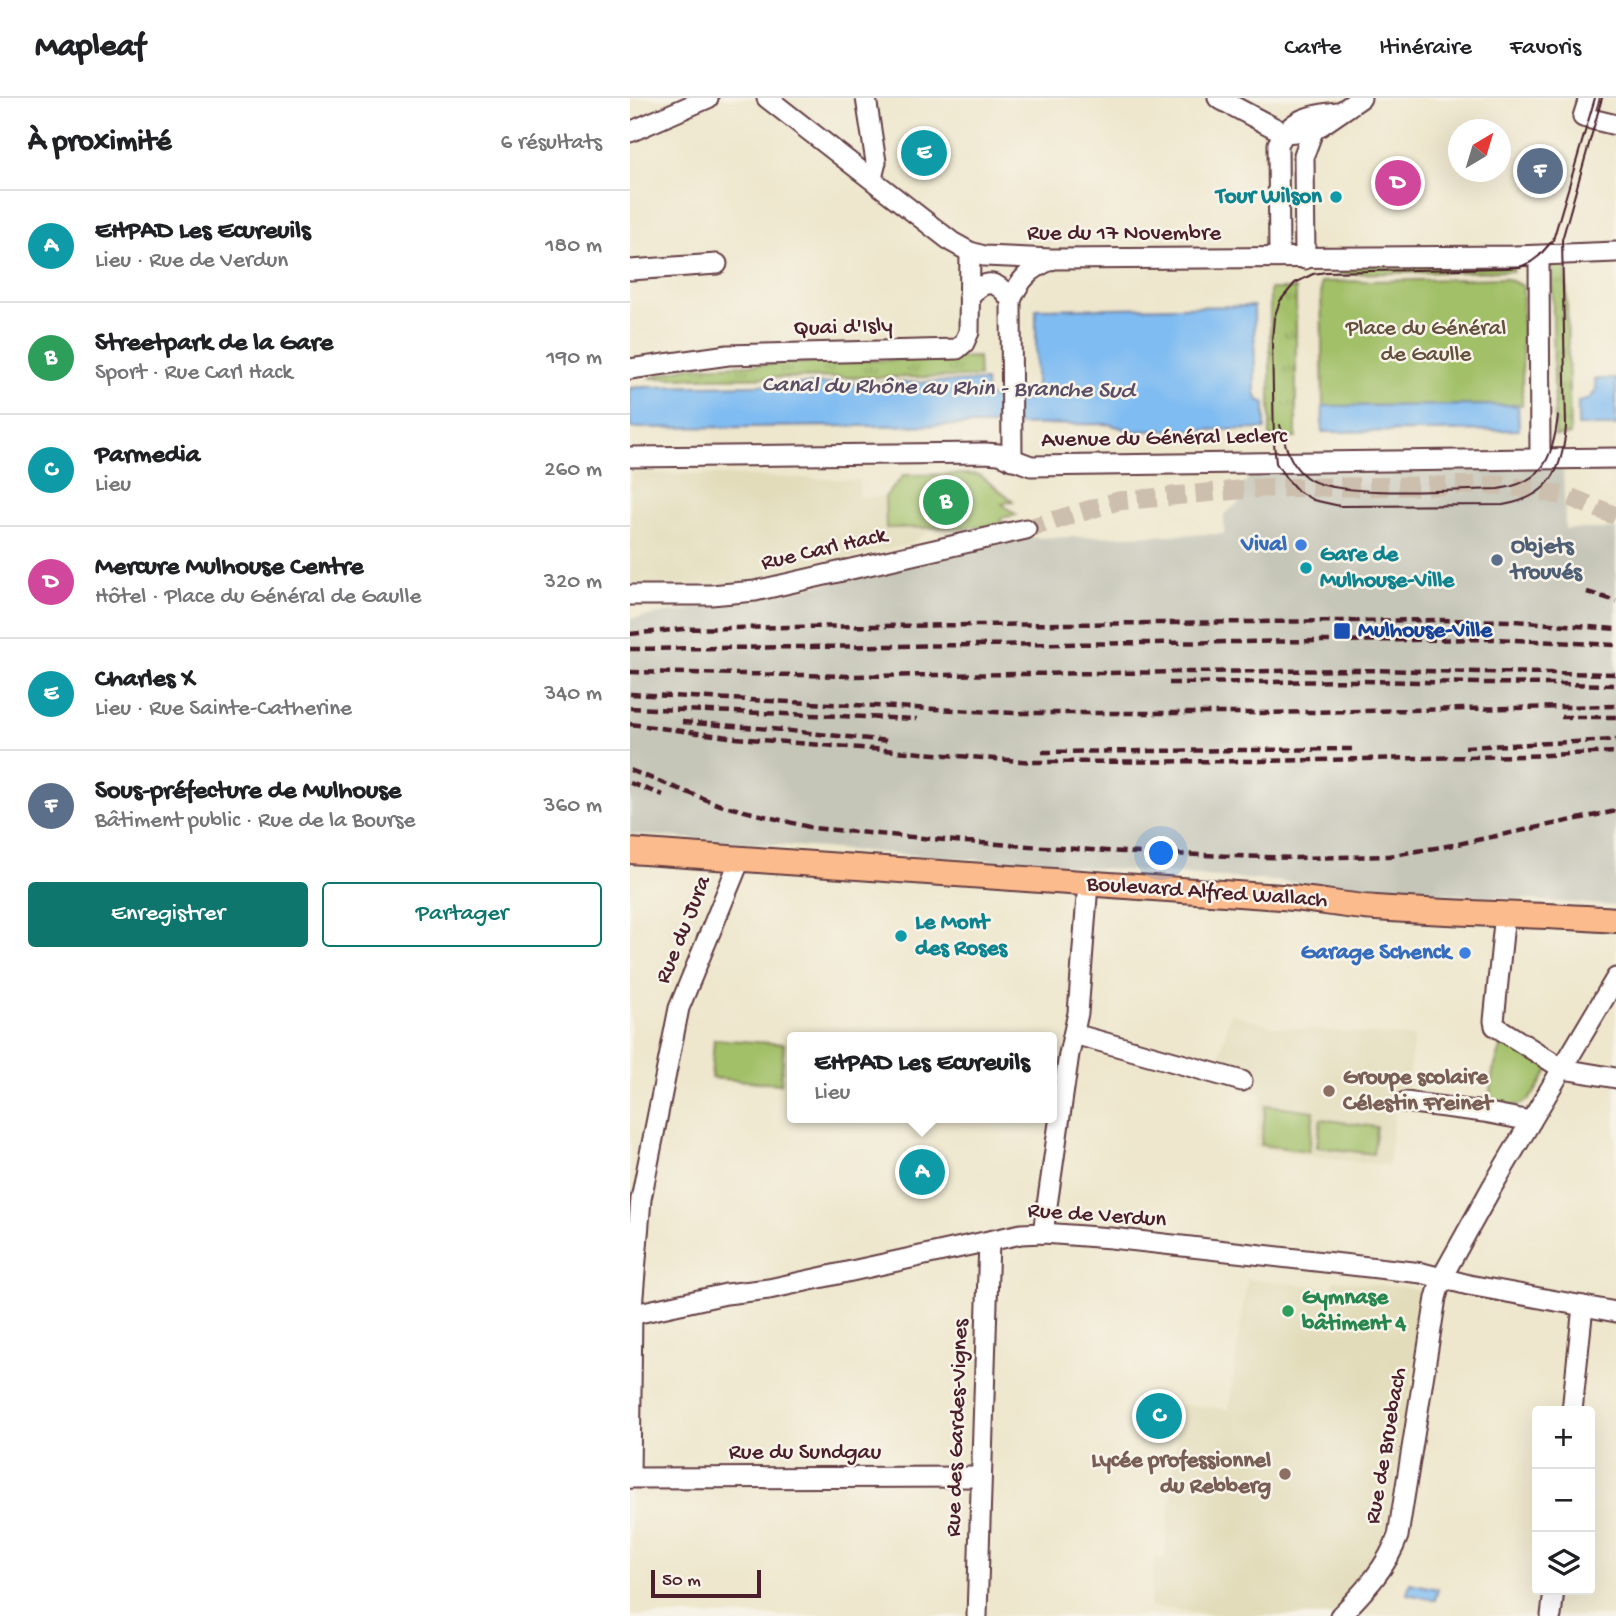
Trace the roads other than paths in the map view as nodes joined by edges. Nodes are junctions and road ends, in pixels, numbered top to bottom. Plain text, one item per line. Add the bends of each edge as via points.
1 (708, 98) edge
2 (767, 98) edge
3 (866, 98) edge
4 (1219, 98) edge
5 (1361, 98) edge
6 (1589, 98) edge
7 (1339, 112) junction
8 (1616, 125) edge
9 (1313, 131) junction
10 (630, 132) edge
11 (1284, 133) junction
12 (872, 178) junction
13 (970, 252) junction
14 (1616, 252) edge
15 (1539, 256) junction
16 (1279, 257) junction
17 (1052, 259) junction
18 (1305, 259) junction
19 (717, 264) dead end
20 (630, 270) edge
21 (969, 296) junction
22 (1011, 300) junction
23 (630, 369) edge
24 (630, 457) edge
25 (1541, 458) junction
26 (1616, 458) edge
27 (1012, 460) junction
28 (1026, 529) tunnel mouth
29 (630, 595) edge
30 (630, 851) edge
31 (737, 859) junction
32 (1088, 884) junction
33 (1505, 913) junction
34 (1616, 920) edge
35 (1616, 978) edge
36 (1074, 1034) junction
37 (1563, 1069) junction
38 (1616, 1078) edge
39 (1242, 1081) dead end
40 (1405, 1102) dead end
41 (1531, 1121) junction
42 (1043, 1233) junction
43 (989, 1241) junction
44 (1442, 1277) junction
45 (1583, 1306) junction
46 (1616, 1312) edge
47 (631, 1315) edge
48 (1573, 1406) edge
49 (981, 1477) junction
50 (630, 1478) edge
51 (1553, 1595) edge
52 (977, 1616) edge
53 (1340, 1616) edge
54 (1551, 1616) edge

1 - 10 street
2 - 12 street
3 - 12 street via 876,162
4 - 11 street
5 - 7 street
6 - 8 street via 1583,117
7 - 9 street
7 - 11 street via 1310,115
9 - 11 street
9 - 18 street via 1304,155
11 - 16 street via 1278,144
12 - 13 street
13 - 17 street, Rue du 17 Novembre
13 - 21 street, Quai d'Isly
14 - 15 street
15 - 18 street
15 - 25 street
16 - 17 street, Rue du 17 Novembre
16 - 18 street
17 - 22 street via 1018,282
19 - 20 street
21 - 22 street via 987,282 997,285
21 - 23 street, Quai d'Isly via 969,332 957,349 729,355
22 - 27 street
24 - 27 street, Avenue du Général Leclerc via 985,453
25 - 26 street, Avenue du Général Leclerc
25 - 27 street, Avenue du Général Leclerc via 1031,466
28 - 29 street, Rue Carl Hack via 755,591
30 - 31 main road, Boulevard Alfred Wallach
31 - 32 main road, Boulevard Alfred Wallach
31 - 47 street, Rue du Jura via 679,1008 641,1199
32 - 33 main road, Boulevard Alfred Wallach via 1444,913
32 - 36 street
33 - 34 main road, Boulevard Alfred Wallach
33 - 37 street via 1495,1026
35 - 37 street, Rue de Bruebach
36 - 39 street
36 - 42 street
37 - 38 street
37 - 41 street, Rue de Bruebach
40 - 41 street
41 - 44 street, Rue de Bruebach
42 - 43 street, Rue de Verdun
42 - 44 street, Rue de Verdun
43 - 47 street, Rue de Verdun
43 - 49 street, Rue des Gardes-Vignes
44 - 45 street, Rue de Verdun
44 - 53 street, Rue de Bruebach via 1398,1536 1379,1574
45 - 46 street, Rue de Verdun
45 - 48 street
47 - 50 street, Rue du Jura
49 - 50 street, Rue du Sundgau
49 - 52 street, Rue des Gardes-Vignes
51 - 54 street

